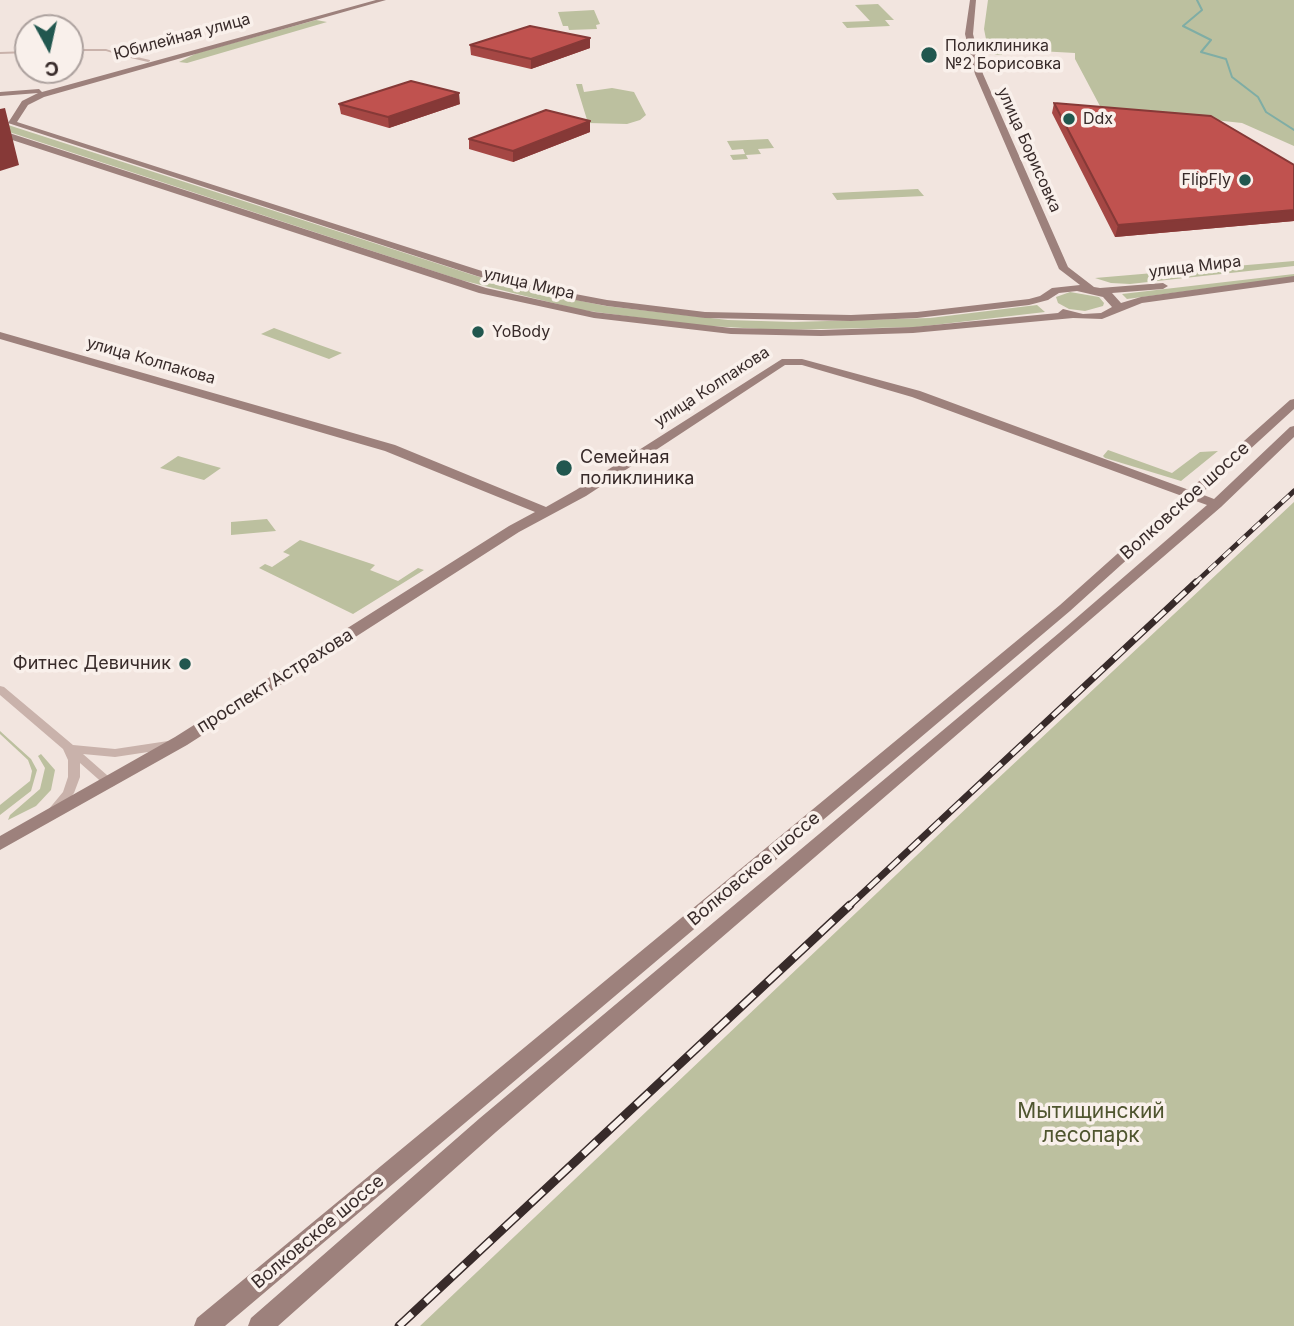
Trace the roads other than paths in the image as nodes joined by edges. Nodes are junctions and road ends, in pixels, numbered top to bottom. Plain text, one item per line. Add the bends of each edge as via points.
1 (370, 0) edge
2 (383, 0) edge
3 (973, 0) edge
4 (84, 50) edge
5 (116, 53) dead end
6 (124, 55) dead end
7 (148, 61) junction
8 (0, 95) edge
9 (22, 107) junction
10 (0, 119) edge
11 (0, 133) edge
12 (1064, 269) junction
13 (1294, 271) edge
14 (1294, 279) edge
15 (1098, 290) junction
16 (1051, 293) junction
17 (1118, 307) junction
18 (1072, 315) junction
19 (0, 335) edge
20 (1294, 403) edge
21 (1294, 430) edge
22 (1191, 495) junction
23 (1216, 504) junction
24 (547, 512) junction
25 (0, 689) edge
26 (180, 741) junction
27 (67, 747) junction
28 (110, 783) junction
29 (43, 821) junction
30 (0, 844) edge
31 (206, 1326) edge
32 (260, 1326) edge

1 - 7 main road, Юбилейная улица
2 - 9 main road, Юбилейная улица via 47,93
3 - 12 main road, улица Борисовка via 969,34 975,64
4 - 5 street
6 - 7 street
7 - 8 main road, Юбилейная улица via 44,90
8 - 9 main road via 16,98
9 - 10 main road
9 - 16 main road, улица Мира via 12,120 19,127 481,274 586,300 705,315 818,319 938,313 1030,302
11 - 18 main road, улица Мира via 496,294 629,321 758,332 786,344 793,337 811,333 921,329
12 - 15 main road
12 - 16 main road
13 - 15 main road, улица Мира
14 - 17 main road, улица Мира via 1183,293
15 - 16 main road, улица Мира
15 - 17 main road via 1114,299
16 - 18 main road via 1054,308
17 - 18 main road, улица Мира via 1102,316
19 - 24 main road, улица Колпакова via 390,448
20 - 22 main road, Волковское шоссе
21 - 23 main road, Волковское шоссе
22 - 23 main road, улица Колпакова
22 - 24 main road, улица Колпакова via 916,394 802,362 779,363
22 - 31 main road, Волковское шоссе via 1054,617
23 - 32 main road, Волковское шоссе via 488,1125
24 - 26 main road, проспект Астрахова
25 - 27 street
26 - 27 street via 115,753
26 - 28 main road, проспект Астрахова
27 - 28 street
27 - 29 street via 74,760 72,784
28 - 29 main road, проспект Астрахова
29 - 30 main road, проспект Астрахова

